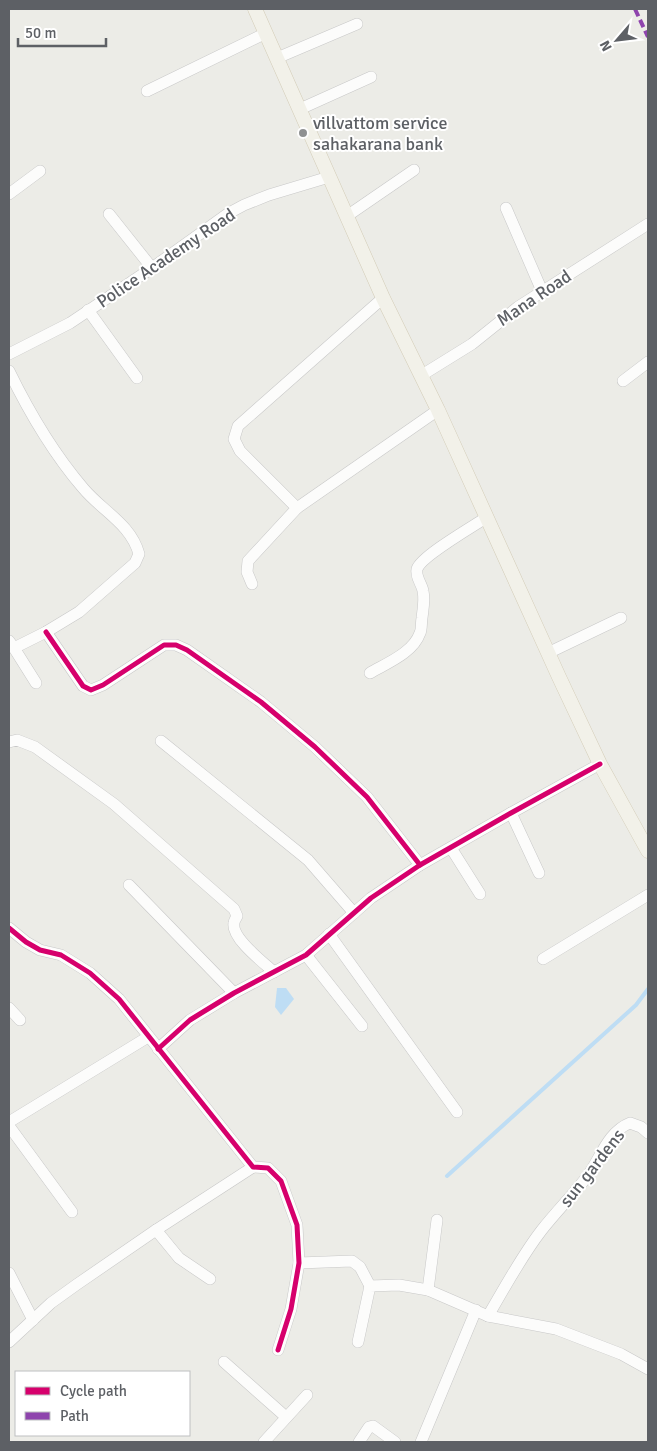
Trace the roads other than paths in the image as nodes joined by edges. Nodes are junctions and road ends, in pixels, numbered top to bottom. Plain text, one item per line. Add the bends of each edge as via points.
1 (255, 9) edge
2 (357, 24) dead end
3 (266, 33) junction
4 (277, 58) junction
5 (371, 77) dead end
6 (147, 91) dead end
7 (300, 109) junction
8 (414, 170) dead end
9 (40, 171) dead end
10 (329, 177) junction
11 (9, 194) edge
12 (506, 208) dead end
13 (109, 214) dead end
14 (347, 216) junction
15 (648, 224) edge
16 (152, 268) junction
17 (542, 291) junction
18 (383, 298) junction
19 (88, 310) junction
20 (9, 354) edge
21 (648, 362) edge
22 (9, 371) edge
23 (422, 375) junction
24 (137, 378) dead end
25 (623, 381) dead end
26 (438, 410) junction
27 (297, 508) junction
28 (487, 517) junction
29 (252, 584) dead end
30 (621, 618) dead end
31 (46, 632) junction
32 (11, 645) edge
33 (548, 653) junction
34 (370, 673) dead end
35 (36, 683) dead end
36 (9, 742) edge
37 (161, 742) dead end
38 (600, 764) junction
39 (511, 813) junction
40 (451, 848) junction
41 (648, 851) edge
42 (420, 865) junction
43 (539, 873) dead end
44 (129, 885) dead end
45 (480, 894) dead end
46 (648, 895) edge
47 (354, 913) junction
48 (9, 928) edge
49 (330, 934) junction
50 (306, 955) junction
51 (543, 959) dead end
52 (274, 972) junction
53 (234, 993) junction
54 (9, 1008) edge
55 (20, 1020) dead end
56 (362, 1026) dead end
57 (148, 1037) junction
58 (158, 1049) junction
59 (457, 1112) dead end
60 (9, 1122) edge
61 (9, 1126) edge
62 (648, 1133) edge
63 (253, 1167) junction
64 (72, 1212) dead end
65 (437, 1220) dead end
66 (156, 1230) junction
67 (298, 1263) junction
68 (9, 1273) edge
69 (210, 1279) dead end
70 (370, 1286) junction
71 (428, 1290) junction
72 (476, 1310) junction
73 (488, 1316) junction
74 (33, 1320) junction
75 (9, 1342) edge
76 (358, 1342) dead end
77 (278, 1350) dead end
78 (224, 1362) dead end
79 (648, 1369) edge
80 (307, 1395) dead end
81 (286, 1417) junction
82 (264, 1442) edge
83 (359, 1442) edge
84 (395, 1442) edge
85 (421, 1442) edge

1 - 3 main road
2 - 4 street
3 - 4 main road
3 - 6 street
4 - 7 main road
5 - 7 street
7 - 10 main road
8 - 14 street
9 - 11 street
10 - 14 main road
10 - 16 street, Police Academy Road via 244,205
12 - 17 street
13 - 16 street
14 - 18 main road
15 - 17 street, Mana Road
16 - 19 street, Police Academy Road
17 - 23 street, Mana Road via 472,344
18 - 23 main road
18 - 27 street via 238,426 234,439 240,451
19 - 20 street, Police Academy Road via 70,323
19 - 24 street
21 - 25 street
22 - 31 street via 28,410 57,453 84,489 124,527 136,543 139,554 135,563 79,612
23 - 26 main road
26 - 27 street
26 - 28 main road
27 - 29 street via 248,562 247,572
28 - 33 main road
28 - 34 street via 422,562 417,569 424,598 420,633 400,655
30 - 33 street
31 - 32 street
31 - 42 street via 83,686 91,690 164,645 176,645 187,650 261,702 315,747 367,798
32 - 35 street
33 - 38 main road
36 - 52 street via 17,740 35,746 114,804 234,909 237,916 233,924 235,932
37 - 47 street via 308,860
38 - 39 street
38 - 41 main road
39 - 40 street
39 - 43 street
40 - 42 street
40 - 45 street
42 - 47 street
44 - 53 street
46 - 51 street
47 - 49 street
48 - 57 street via 40,950 61,956 90,972 119,998
49 - 50 street
49 - 59 street
50 - 52 street
50 - 56 street
52 - 53 street
53 - 58 street via 190,1020
54 - 55 street
57 - 58 street
57 - 60 street
58 - 63 street
61 - 64 street
62 - 73 street, sun gardens via 630,1123 614,1134 587,1177 541,1231
63 - 66 street
63 - 67 street via 268,1168 281,1181 298,1225
65 - 71 street
66 - 69 street via 179,1258
66 - 74 street via 63,1294
67 - 70 street via 352,1261 360,1267
67 - 77 street via 292,1309
68 - 74 street
70 - 71 street via 399,1285
70 - 76 street
71 - 72 street
72 - 73 street
72 - 85 street
73 - 79 street via 556,1329 621,1354
74 - 75 street
78 - 81 street
80 - 81 street
81 - 82 street
83 - 84 street via 373,1426

